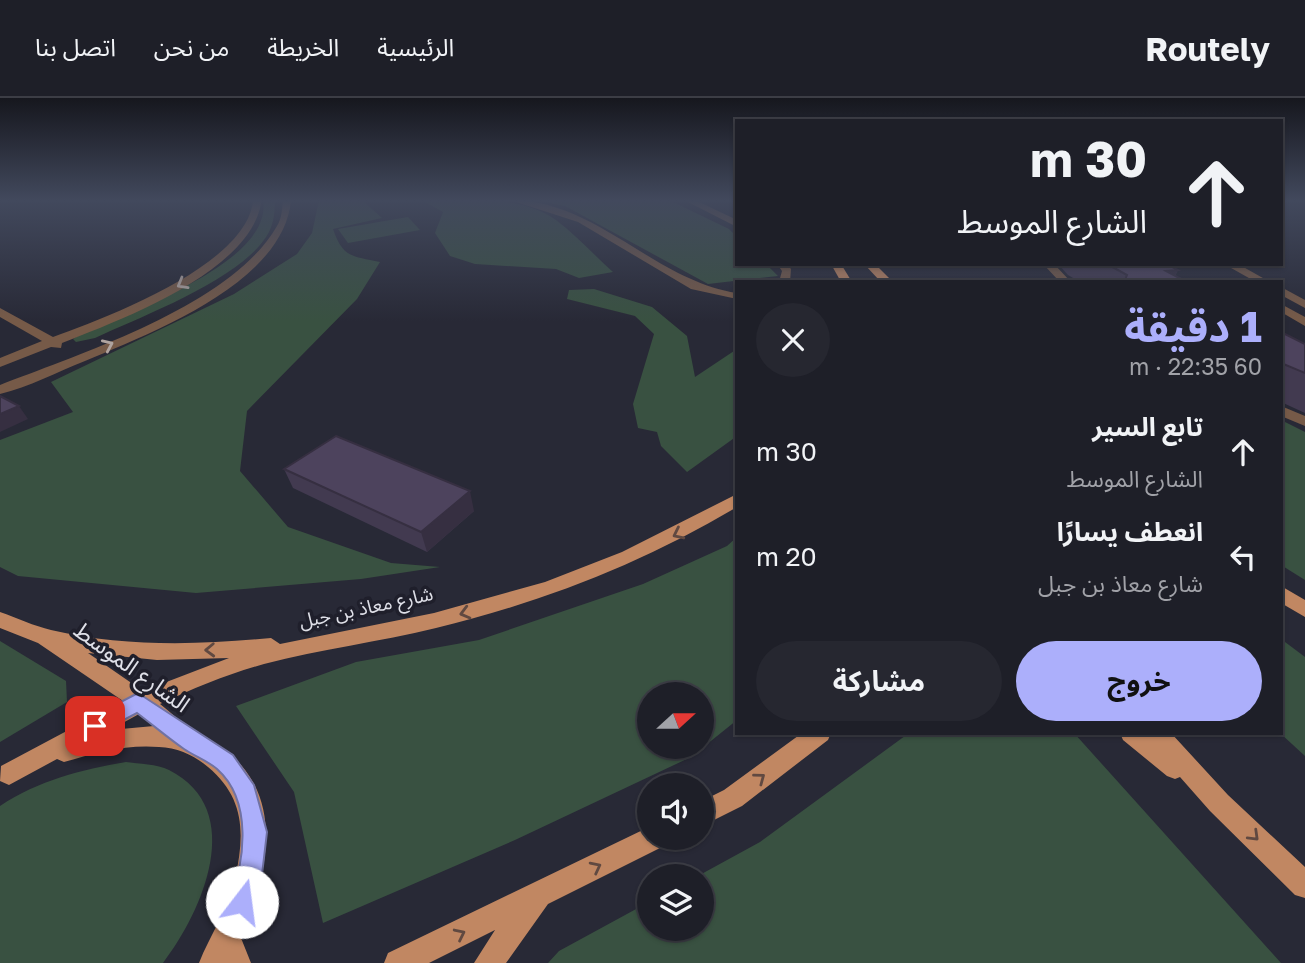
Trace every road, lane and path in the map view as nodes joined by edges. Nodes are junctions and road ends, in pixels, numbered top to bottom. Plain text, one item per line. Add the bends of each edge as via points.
1 (237, 240) edge
2 (272, 240) edge
3 (616, 240) edge
4 (871, 266) edge
5 (1050, 266) edge
6 (1230, 266) edge
7 (1232, 266) edge
8 (886, 280) edge
9 (1064, 280) edge
10 (1243, 280) edge
11 (1261, 280) edge
12 (1283, 291) edge
13 (735, 296) edge
14 (1305, 305) edge
15 (1283, 308) edge
16 (0, 312) edge
17 (1305, 322) edge
18 (48, 341) junction
19 (82, 356) junction
20 (0, 363) edge
21 (0, 390) edge
22 (1283, 411) edge
23 (1305, 422) edge
24 (735, 500) edge
25 (1283, 594) edge
26 (1305, 610) edge
27 (0, 620) edge
28 (45, 637) junction
29 (327, 640) junction
30 (138, 702) junction
31 (817, 735) edge
32 (1134, 735) edge
33 (1158, 735) edge
34 (193, 744) junction
35 (4, 777) edge
36 (1219, 803) junction
37 (714, 808) edge
38 (637, 846) edge
39 (1305, 885) edge
40 (538, 896) junction
41 (226, 956) edge
42 (398, 963) edge
43 (488, 963) edge

1 -> 18 street via 205,270 156,299
19 -> 2 street via 187,309 237,276
3 - 13 street via 691,285
4 - 8 main road
5 - 9 street
6 - 10 street
7 - 11 street
12 - 14 street
15 - 17 street
16 - 18 street
18 - 19 street
18 - 20 street
19 - 21 street
22 - 23 street
24 -> 29 main road, شارع معاذ بن جبل via 618,563 531,595 432,622
25 - 26 main road
27 - 28 main road, الشارع الموسط
29 -> 28 main road via 163,651 86,647
28 - 30 main road, الشارع الموسط via 107,676
29 - 30 main road, شارع معاذ بن جبل via 222,669
30 - 34 main road, الشارع الموسط
30 - 35 main road, شارع معاذ بن جبل
37 -> 31 main road
32 - 36 main road
33 - 36 main road
34 - 35 main road via 155,736 110,739 61,751
34 - 41 main road via 225,762 246,792 255,832 249,883
36 -> 39 main road
40 -> 38 main road
42 -> 40 main road
40 - 43 main road

